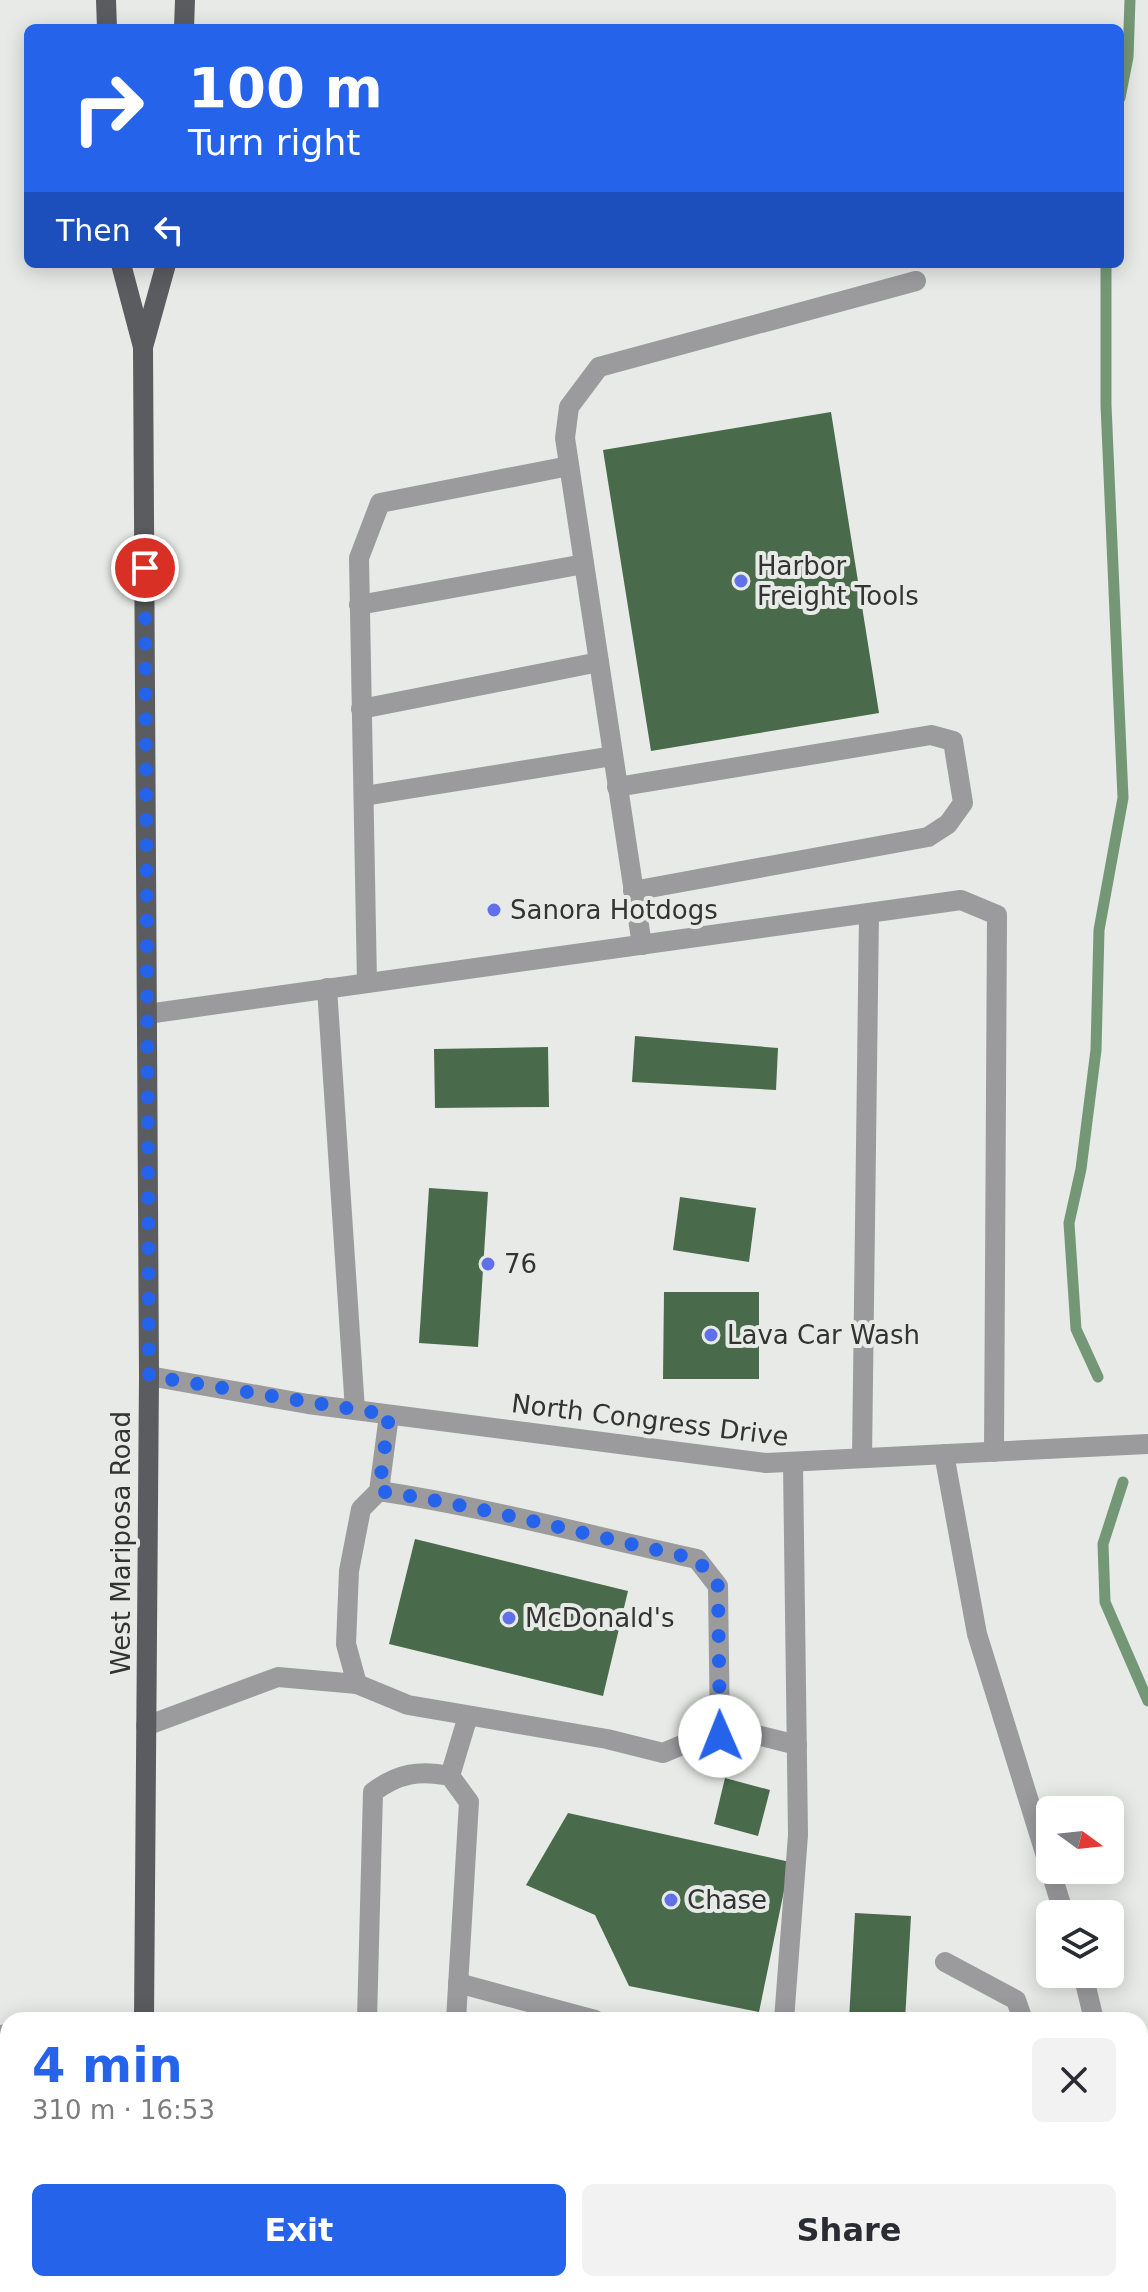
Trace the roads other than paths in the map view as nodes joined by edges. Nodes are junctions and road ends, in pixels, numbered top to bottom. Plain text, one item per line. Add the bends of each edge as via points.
1 (106, 0) edge
2 (185, 0) edge
3 (107, 24) edge
4 (184, 24) edge
5 (122, 268) edge
6 (165, 268) edge
7 (916, 281) dead end
8 (143, 347) junction
9 (569, 466) junction
10 (584, 564) junction
11 (359, 605) junction
12 (599, 662) junction
13 (361, 709) junction
14 (613, 756) junction
15 (617, 787) junction
16 (364, 796) junction
17 (633, 891) junction
18 (869, 913) junction
19 (642, 945) junction
20 (367, 983) junction
21 (327, 988) junction
22 (147, 1014) junction
23 (149, 1376) junction
24 (355, 1410) junction
25 (389, 1415) junction
26 (1148, 1444) edge
27 (994, 1452) junction
28 (944, 1454) junction
29 (862, 1458) junction
30 (793, 1464) junction
31 (379, 1491) junction
32 (357, 1684) junction
33 (468, 1716) junction
34 (146, 1726) junction
35 (720, 1736) junction
36 (797, 1745) junction
37 (450, 1776) junction
38 (1060, 1900) edge
39 (945, 1962) dead end
40 (458, 1983) junction
41 (1086, 1988) edge
42 (144, 2012) edge
43 (367, 2012) edge
44 (456, 2012) edge
45 (565, 2012) edge
46 (785, 2012) edge
47 (1020, 2012) edge
48 (1092, 2012) edge

1 - 3 main road
2 - 4 main road
5 - 8 main road, West Mariposa Road
6 - 8 main road, West Mariposa Road
7 - 9 street via 599,367 569,407
8 - 22 main road, West Mariposa Road
9 - 10 street
9 - 11 street via 380,503 359,558
10 - 11 street
10 - 12 street
11 - 13 street
12 - 13 street
12 - 14 street
13 - 16 street
14 - 15 street
14 - 16 street
15 - 17 street
15 - 17 street via 931,735 953,741 963,803 948,824 928,837
16 - 20 street
17 - 19 street
18 - 19 street
18 - 27 street via 961,900 997,915
18 - 29 street
19 - 20 street
20 - 21 street
21 - 22 street
21 - 24 street
22 - 23 main road, West Mariposa Road
23 - 24 street, North Congress Drive
23 - 34 main road, West Mariposa Road
24 - 25 street, North Congress Drive
25 - 30 street, North Congress Drive
25 - 31 street
26 - 27 street, North Congress Drive
27 - 28 street, North Congress Drive
28 - 29 street, North Congress Drive
28 - 38 street via 977,1634
29 - 30 street, North Congress Drive
30 - 36 street
31 - 32 street via 361,1509 349,1571 346,1644
31 - 35 street via 460,1503 697,1559 718,1586
32 - 33 street via 408,1705
32 - 34 street via 278,1677
33 - 35 street via 663,1753 701,1737
33 - 37 street
34 - 42 main road, West Mariposa Road
35 - 36 street via 753,1734
36 - 46 street via 798,1835
37 - 40 street via 469,1802
37 - 43 street via 424,1771 393,1778 373,1792
39 - 47 street via 1016,2000
40 - 44 street
40 - 45 street
41 - 48 street

